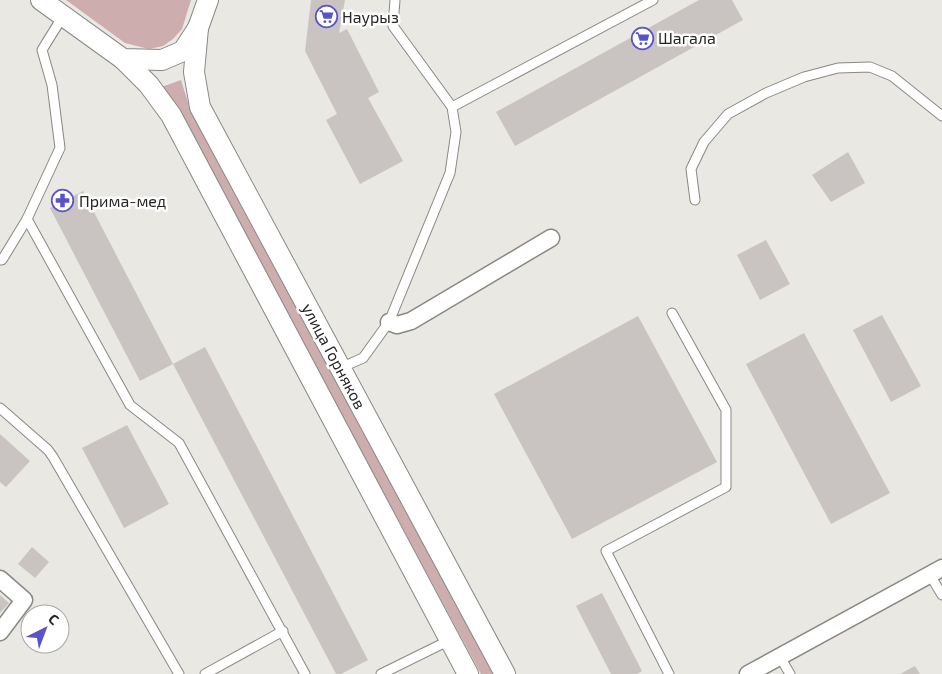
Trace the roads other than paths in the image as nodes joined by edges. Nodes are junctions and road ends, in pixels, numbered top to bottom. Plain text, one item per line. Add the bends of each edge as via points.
1 (41, 0) edge
2 (208, 0) edge
3 (395, 0) edge
4 (653, 0) edge
5 (64, 16) junction
6 (198, 28) junction
7 (123, 59) junction
8 (452, 107) junction
9 (942, 116) edge
10 (695, 200) dead end
11 (27, 219) junction
12 (551, 238) dead end
13 (0, 260) edge
14 (672, 313) dead end
15 (389, 322) junction
16 (340, 368) junction
17 (0, 408) edge
18 (936, 571) edge
19 (0, 578) edge
20 (942, 595) edge
21 (283, 631) junction
22 (0, 632) edge
23 (450, 640) junction
24 (780, 657) junction
25 (180, 674) edge
26 (204, 674) edge
27 (305, 674) edge
28 (381, 674) edge
29 (468, 674) edge
30 (505, 674) edge
31 (669, 674) edge
32 (748, 674) edge
33 (790, 674) edge

1 - 5 street, улица Горняков
2 - 6 street
3 - 8 lane via 393,26
4 - 8 lane
5 - 7 street, улица Горняков
5 - 11 lane via 42,50 52,85 60,148
6 - 7 street via 183,51 162,60
6 - 16 street, улица Горняков via 194,72 200,106
7 - 23 street, улица Горняков via 149,85 171,115
8 - 15 lane via 456,132 450,173
9 - 10 lane via 892,76 870,66 838,68 804,77 728,114 704,142 691,170
11 - 13 lane
11 - 21 lane via 130,406 179,443
12 - 15 street via 411,321 397,325
14 - 31 lane via 726,410 726,486 606,551
15 - 16 lane via 363,358
16 - 30 street, улица Горняков
17 - 25 lane via 53,457
18 - 20 lane
18 - 24 street
19 - 22 street via 24,600
21 - 26 lane
21 - 27 lane
23 - 28 lane
23 - 29 street, улица Горняков
24 - 32 street
24 - 33 lane

